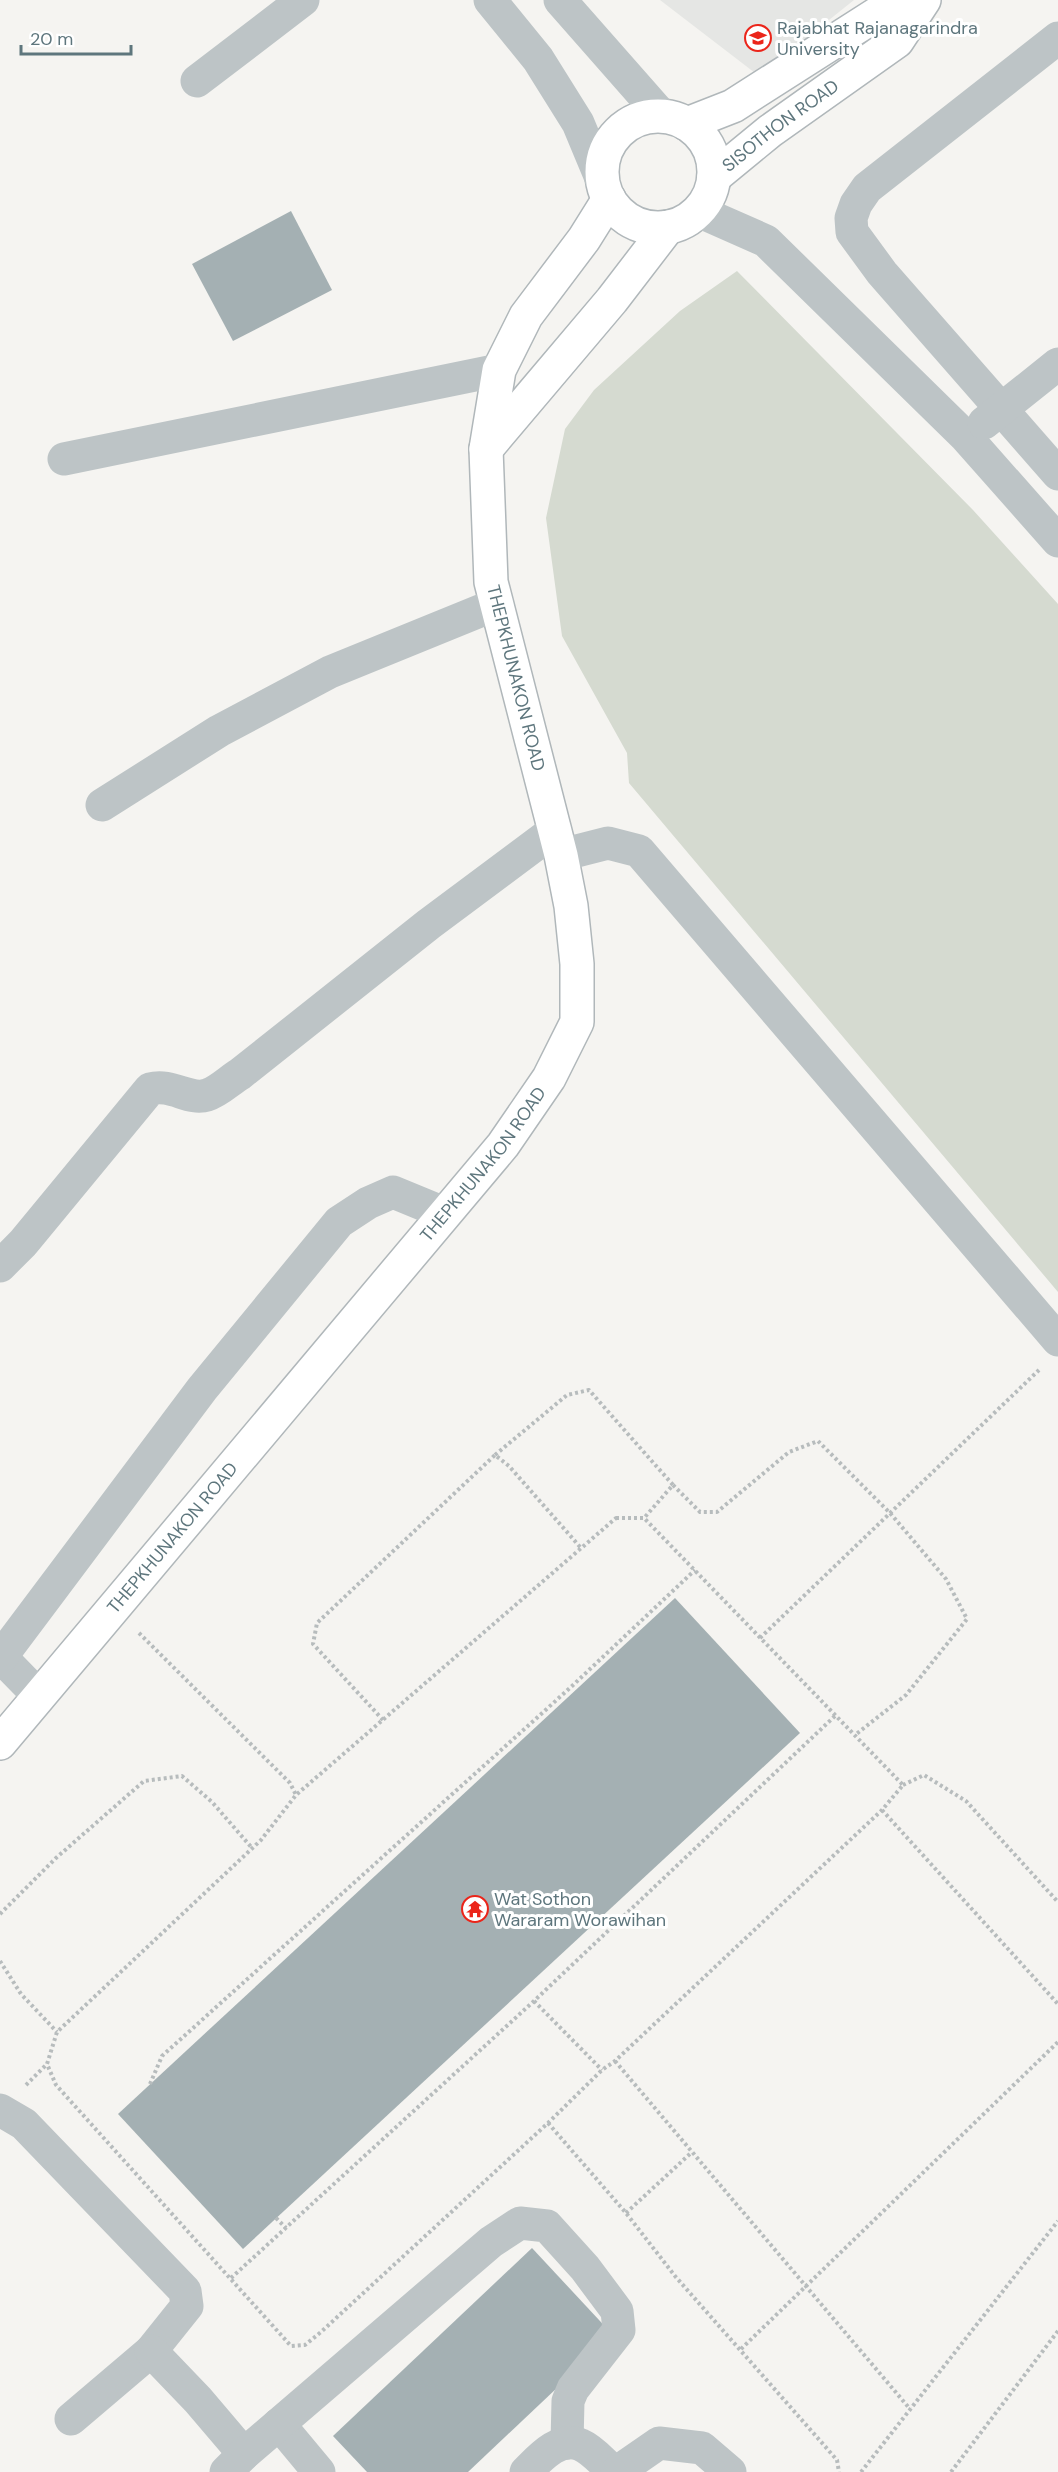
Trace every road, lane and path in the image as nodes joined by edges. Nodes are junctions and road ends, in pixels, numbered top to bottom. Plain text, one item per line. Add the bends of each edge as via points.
1 (303, 0) edge
2 (490, 0) edge
3 (561, 0) edge
4 (913, 0) edge
5 (924, 0) edge
6 (1058, 38) edge
7 (197, 81) dead end
8 (675, 120) junction
9 (714, 177) junction
10 (606, 191) junction
11 (698, 211) junction
12 (668, 227) junction
13 (1058, 364) edge
14 (499, 370) junction
15 (1001, 409) junction
16 (966, 437) junction
17 (486, 449) junction
18 (64, 459) dead end
19 (1058, 474) edge
20 (1058, 541) edge
21 (497, 604) junction
22 (102, 805) dead end
23 (558, 842) junction
24 (444, 1213) junction
25 (0, 1266) edge
26 (1050, 1354) edge
27 (495, 1455) junction
28 (673, 1485) junction
29 (890, 1513) junction
30 (644, 1518) junction
31 (581, 1548) junction
32 (695, 1570) junction
33 (112, 1607) junction
34 (760, 1638) junction
35 (1, 1657) edge
36 (38, 1695) junction
37 (836, 1716) junction
38 (382, 1720) junction
39 (855, 1735) junction
40 (0, 1743) edge
41 (903, 1785) junction
42 (296, 1796) junction
43 (882, 1810) junction
44 (252, 1848) junction
45 (1058, 1902) edge
46 (0, 1914) edge
47 (0, 1961) edge
48 (534, 2001) junction
49 (1058, 2004) edge
50 (57, 2032) junction
51 (1058, 2042) edge
52 (615, 2061) junction
53 (602, 2070) junction
54 (150, 2084) dead end
55 (0, 2110) edge
56 (548, 2123) junction
57 (692, 2152) junction
58 (626, 2213) junction
59 (276, 2218) dead end
60 (1058, 2221) edge
61 (286, 2228) junction
62 (231, 2278) junction
63 (806, 2286) junction
64 (1058, 2331) edge
65 (741, 2349) junction
66 (151, 2351) junction
67 (910, 2409) junction
68 (71, 2419) dead end
69 (279, 2424) junction
70 (567, 2443) junction
71 (235, 2463) edge
72 (319, 2472) edge
73 (526, 2472) edge
74 (615, 2472) edge
75 (730, 2472) edge
76 (839, 2472) edge
77 (861, 2472) edge
78 (951, 2472) edge

1 - 7 street
2 - 10 street via 538,59 578,123
3 - 8 street
4 - 8 main road, SISOTHON ROAD via 877,14 733,106
5 - 9 main road, SISOTHON ROAD via 897,41 770,131
6 - 15 street via 867,188 851,218 852,232 882,273
8 - 9 main road via 703,138 712,157
8 - 10 main road via 641,118 623,128 610,143 603,162
9 - 11 main road via 709,196
10 - 12 main road via 620,213 633,223
10 - 14 main road, THEPKHUNAKON ROAD via 584,239 526,316
11 - 12 main road
11 - 16 street via 766,241
12 - 17 main road
13 - 15 street
14 - 17 main road, THEPKHUNAKON ROAD
14 - 18 street
15 - 16 street
15 - 19 street
16 - 20 street
17 - 21 main road, THEPKHUNAKON ROAD via 491,582
21 - 22 street via 330,672 219,731
21 - 23 main road, THEPKHUNAKON ROAD
23 - 24 main road, THEPKHUNAKON ROAD via 571,906 577,1022 549,1078 503,1145
23 - 25 street via 429,924 207,1096 162,1086 150,1089
23 - 26 street via 608,843 639,851
24 - 33 main road, THEPKHUNAKON ROAD
24 - 35 street via 393,1192 339,1222 202,1389
26 - 29 path
27 - 28 path via 567,1395 589,1390
27 - 31 path
27 - 38 path via 317,1623 313,1644
28 - 29 path via 700,1512 717,1512 789,1452 818,1441
28 - 30 path
29 - 34 path
29 - 39 path via 946,1579 967,1619 906,1695
30 - 31 path via 616,1518
30 - 32 path
31 - 38 path
32 - 34 path
32 - 54 path via 162,2056
33 - 36 main road, THEPKHUNAKON ROAD
33 - 42 path via 290,1783
34 - 37 path
35 - 36 street
36 - 40 main road, THEPKHUNAKON ROAD
37 - 39 path
37 - 48 path
38 - 42 path
39 - 41 path
41 - 43 path
41 - 45 path via 924,1775 966,1801
42 - 44 path
43 - 49 path
43 - 52 path
44 - 46 path via 212,1802 182,1776 144,1781 56,1858
44 - 50 path
47 - 50 path via 21,1994
48 - 53 path
48 - 61 path
50 - 62 path via 46,2064 56,2085
51 - 63 path
52 - 53 path
52 - 57 path
53 - 56 path
55 - 66 street via 24,2124 185,2291 187,2306
56 - 58 path
56 - 62 path via 305,2345 291,2346
57 - 58 path
57 - 63 path
58 - 65 path via 675,2276
59 - 61 path
60 - 67 path
61 - 62 path
63 - 65 path
63 - 67 path
64 - 78 path
65 - 76 path via 837,2460
66 - 68 street
66 - 71 street via 198,2400
67 - 77 path
69 - 70 street via 491,2242 520,2223 547,2226 617,2311 619,2330 573,2389 568,2402
69 - 71 street
69 - 72 street
70 - 73 street via 549,2450
70 - 74 street via 581,2445
74 - 75 street via 659,2443 702,2448

